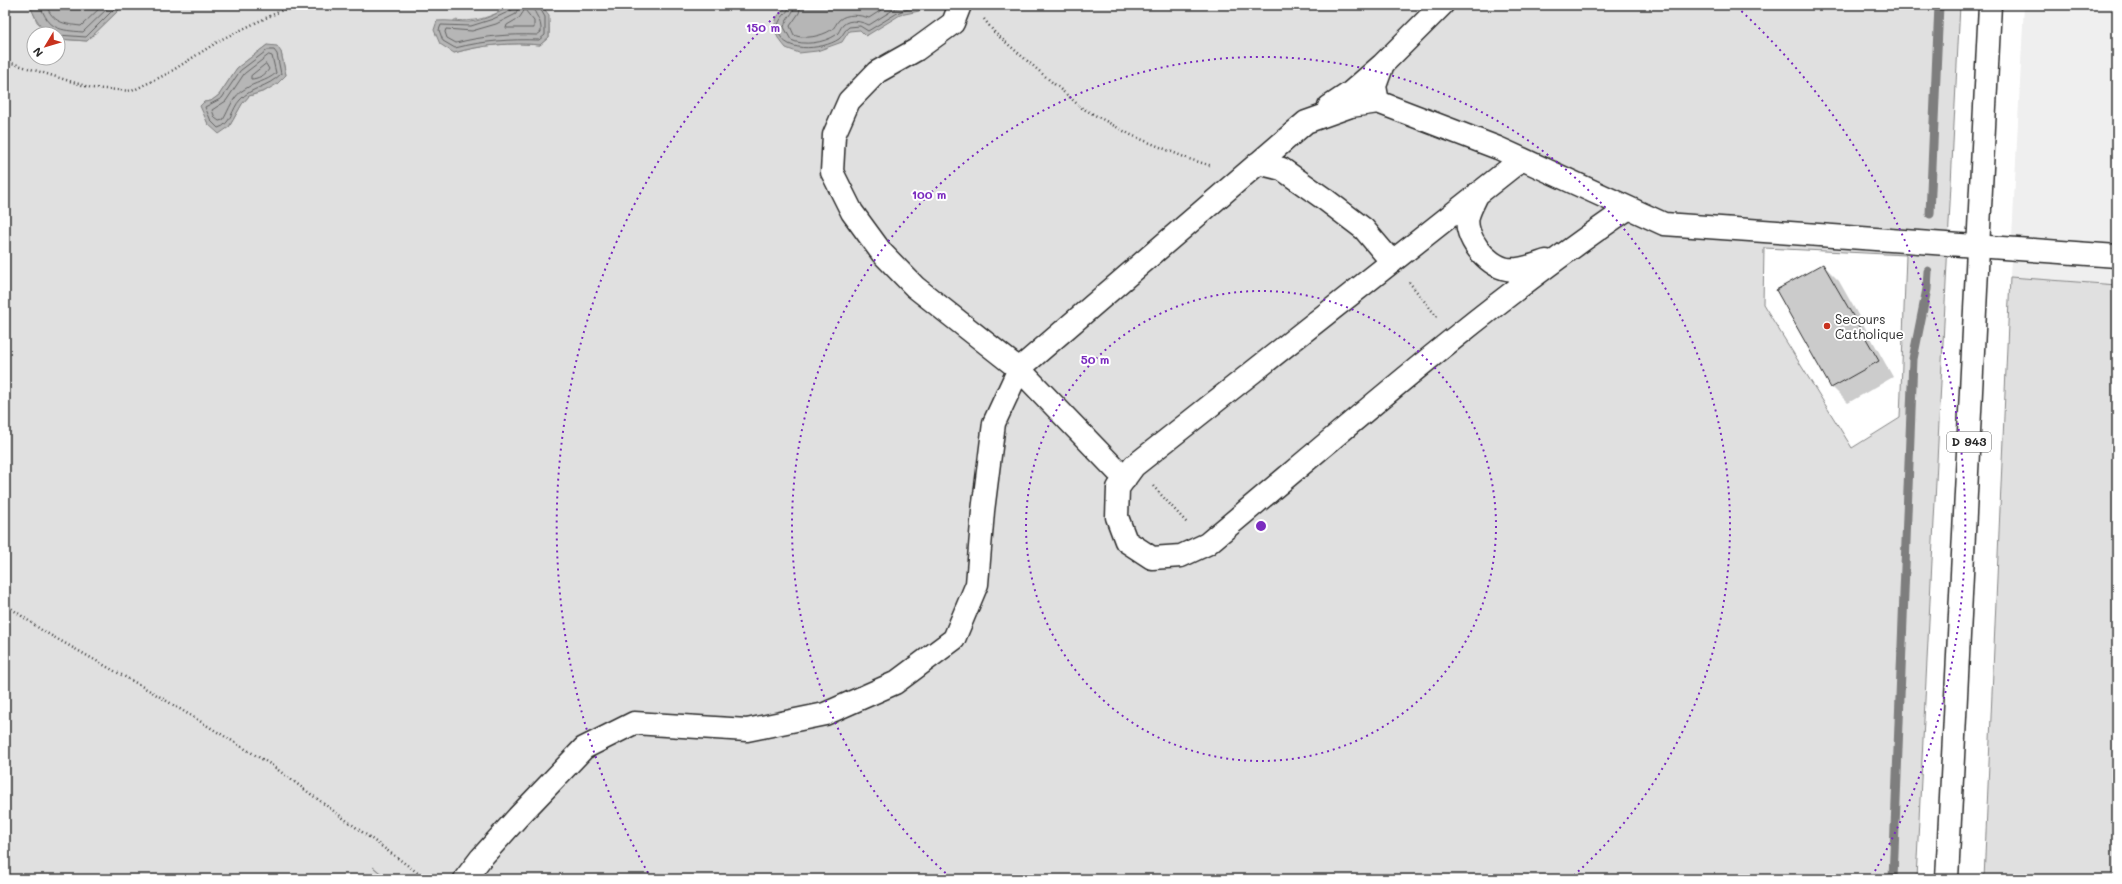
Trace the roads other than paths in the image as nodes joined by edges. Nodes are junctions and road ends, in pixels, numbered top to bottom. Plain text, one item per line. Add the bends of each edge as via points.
1 (960, 5) edge
2 (1442, 5) edge
3 (1990, 5) edge
4 (1383, 64) junction
5 (1378, 102) junction
6 (1306, 122) junction
7 (1522, 159) junction
8 (1252, 169) junction
9 (1478, 193) junction
10 (1630, 208) junction
11 (1978, 246) junction
12 (1562, 254) junction
13 (2117, 256) edge
14 (1392, 262) junction
15 (1019, 369) junction
16 (1129, 473) junction
17 (465, 879) edge
18 (1947, 879) edge

1 - 15 street via 953,23 916,50 877,72 849,101 834,135 832,172 852,212 887,258 915,288
2 - 4 street
3 - 11 street, D 943
4 - 5 street via 1375,86
4 - 6 street via 1350,93
5 - 6 street via 1351,106
5 - 7 street
6 - 8 street
7 - 9 street
7 - 10 street
8 - 14 street via 1282,170 1364,229
8 - 15 street
9 - 12 street via 1468,217 1472,240 1487,260 1507,269 1530,267
9 - 14 street
10 - 11 street via 1664,224
10 - 12 street
11 - 13 street
11 - 18 street, D 943
12 - 16 street via 1455,338 1207,544 1181,556 1152,558 1126,541 1117,517 1118,488
14 - 16 street
15 - 16 street
15 - 17 street via 994,423 977,584 954,639 895,683 825,714 747,730 634,723 584,748 480,858

